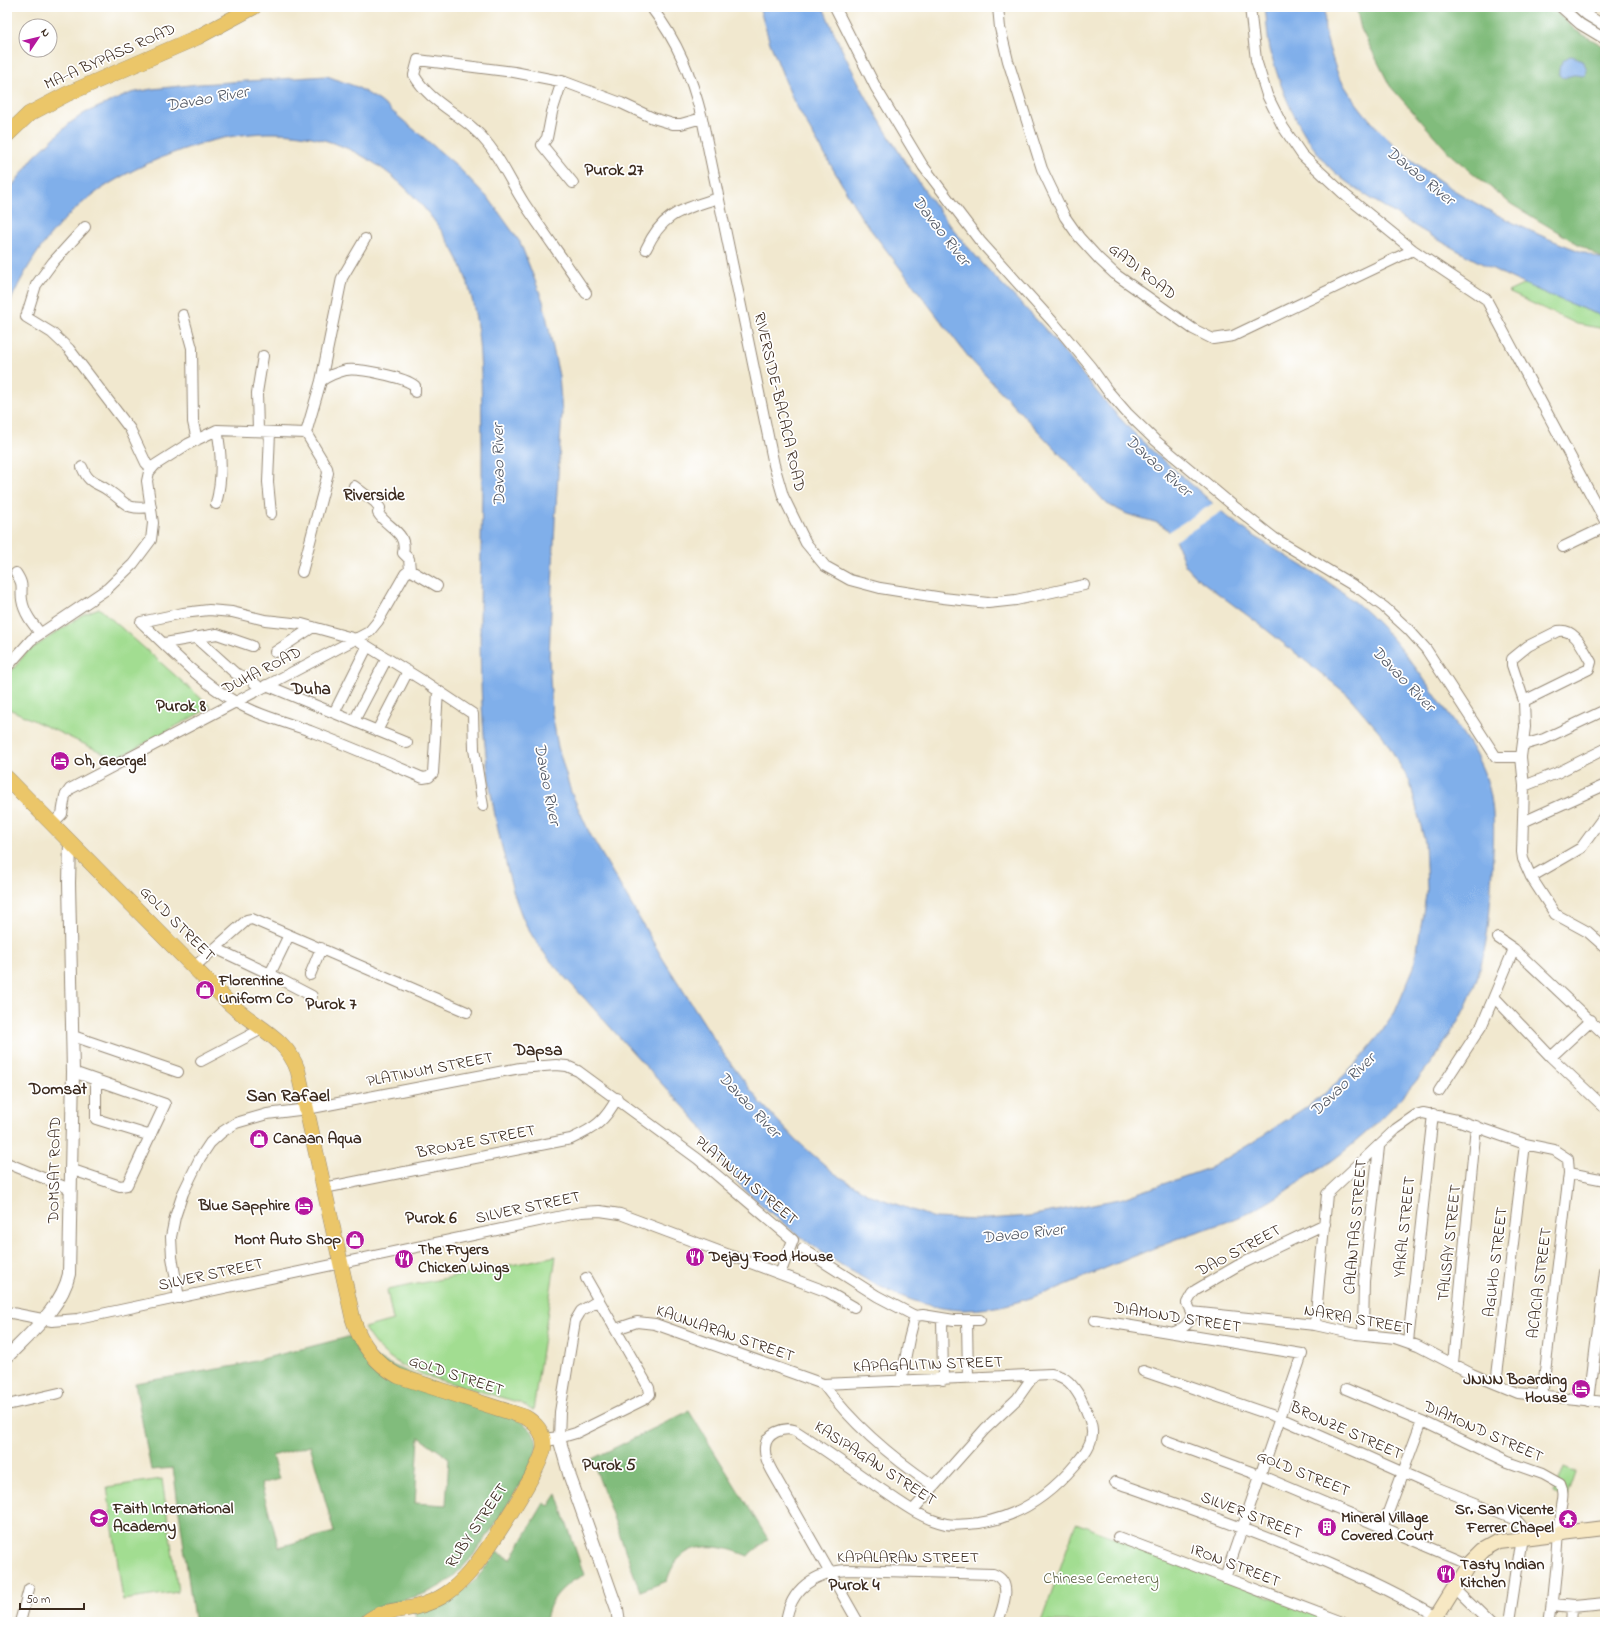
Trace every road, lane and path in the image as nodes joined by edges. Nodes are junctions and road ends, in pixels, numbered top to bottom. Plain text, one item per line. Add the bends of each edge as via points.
1 (254, 7) edge
2 (652, 7) edge
3 (835, 7) edge
4 (998, 7) edge
5 (1250, 7) edge
6 (1561, 7) edge
7 (1578, 7) edge
8 (1605, 26) edge
9 (1605, 39) edge
10 (562, 81) junction
11 (702, 118) junction
12 (7, 135) edge
13 (573, 183) dead end
14 (718, 198) junction
15 (85, 227) dead end
16 (365, 238) dead end
17 (646, 249) dead end
18 (1413, 250) junction
19 (586, 293) dead end
20 (183, 316) dead end
21 (262, 356) dead end
22 (321, 381) junction
23 (415, 392) dead end
24 (217, 430) junction
25 (258, 431) junction
26 (270, 432) junction
27 (306, 433) junction
28 (197, 440) junction
29 (82, 467) dead end
30 (151, 468) junction
31 (354, 486) dead end
32 (216, 504) dead end
33 (151, 507) junction
34 (271, 514) dead end
35 (1605, 521) edge
36 (1605, 527) edge
37 (1563, 547) dead end
38 (410, 570) junction
39 (302, 572) dead end
40 (16, 573) dead end
41 (1084, 585) dead end
42 (437, 586) dead end
43 (313, 627) junction
44 (40, 633) junction
45 (195, 637) junction
46 (356, 639) junction
47 (165, 644) junction
48 (252, 646) dead end
49 (367, 647) junction
50 (275, 652) dead end
51 (386, 658) junction
52 (7, 667) edge
53 (408, 671) junction
54 (263, 686) junction
55 (438, 691) junction
56 (1524, 701) junction
57 (234, 702) junction
58 (1601, 712) dead end
59 (334, 713) junction
60 (354, 721) junction
61 (377, 731) junction
62 (407, 743) dead end
63 (1523, 745) junction
64 (1605, 749) edge
65 (1521, 757) junction
66 (7, 778) edge
67 (1605, 785) edge
68 (1524, 786) junction
69 (483, 806) dead end
70 (1605, 815) edge
71 (1523, 822) junction
72 (52, 824) junction
73 (70, 842) junction
74 (1531, 877) junction
75 (289, 935) junction
76 (1498, 938) dead end
77 (1603, 941) edge
78 (215, 948) junction
79 (321, 948) junction
80 (1514, 949) junction
81 (194, 967) junction
82 (270, 974) junction
83 (310, 975) dead end
84 (312, 996) dead end
85 (1494, 997) junction
86 (467, 1012) dead end
87 (1590, 1020) junction
88 (262, 1029) junction
89 (1605, 1035) edge
90 (73, 1036) junction
91 (1551, 1057) junction
92 (201, 1061) dead end
93 (73, 1072) junction
94 (178, 1072) dead end
95 (96, 1080) junction
96 (1439, 1090) dead end
97 (617, 1098) junction
98 (307, 1108) junction
99 (1605, 1108) edge
100 (1433, 1114) junction
101 (1476, 1126) junction
102 (151, 1136) junction
103 (1525, 1144) junction
104 (1379, 1146) junction
105 (7, 1163) edge
106 (70, 1169) junction
107 (1569, 1173) junction
108 (1605, 1180) edge
109 (324, 1188) junction
110 (70, 1189) junction
111 (1325, 1224) junction
112 (803, 1249) dead end
113 (340, 1262) junction
114 (1605, 1271) edge
115 (780, 1274) junction
116 (586, 1278) dead end
117 (178, 1298) junction
118 (599, 1300) junction
119 (854, 1307) dead end
120 (7, 1312) edge
121 (1191, 1312) junction
122 (915, 1316) junction
123 (942, 1318) junction
124 (42, 1320) junction
125 (980, 1320) dead end
126 (1095, 1320) dead end
127 (967, 1321) junction
128 (1315, 1325) junction
129 (616, 1329) junction
130 (1173, 1333) junction
131 (1363, 1333) junction
132 (1408, 1342) junction
133 (7, 1357) edge
134 (1453, 1363) junction
135 (1143, 1371) dead end
136 (1034, 1375) junction
137 (968, 1378) junction
138 (943, 1380) junction
139 (900, 1381) junction
140 (823, 1384) junction
141 (1496, 1384) junction
142 (1346, 1389) dead end
143 (59, 1393) dead end
144 (1542, 1396) junction
145 (1589, 1401) junction
146 (1605, 1402) edge
147 (7, 1405) edge
148 (1280, 1418) junction
149 (1422, 1421) junction
150 (559, 1438) junction
151 (544, 1440) junction
152 (1167, 1441) dead end
153 (1403, 1472) junction
154 (1259, 1475) junction
155 (1115, 1482) dead end
156 (934, 1486) junction
157 (913, 1510) junction
158 (1383, 1526) junction
159 (1242, 1527) junction
160 (1605, 1528) edge
161 (1560, 1533) junction
162 (1524, 1536) junction
163 (1118, 1537) dead end
164 (1469, 1564) junction
165 (829, 1573) junction
166 (1224, 1578) junction
167 (1455, 1587) junction
168 (28, 1590) dead end
169 (1605, 1603) edge
170 (1553, 1604) junction
171 (1573, 1606) junction
172 (1435, 1620) edge
173 (20, 1622) edge
174 (367, 1622) edge
175 (619, 1622) edge
176 (786, 1622) edge
177 (858, 1622) edge
178 (998, 1622) edge
179 (1342, 1622) edge
180 (1492, 1622) edge
181 (1509, 1622) edge
182 (1550, 1622) edge
183 (1572, 1622) edge

1 - 12 main road, MA-A BYPASS ROAD via 198,37 67,94 29,114
2 - 11 street, RIVERSIDE-BACACA ROAD via 686,64
3 - 65 street via 876,88 923,166 980,241 1053,322 1128,413 1207,485 1274,538 1384,606 1426,649 1496,757
4 - 18 street, GADI ROAD via 1003,41 1023,112 1042,169 1065,217 1088,248 1110,269 1193,329 1213,339 1233,336
5 - 18 street via 1256,60 1267,95 1283,127 1302,155 1345,195
6 - 9 street via 1580,24
7 - 8 street
10 - 11 street via 673,124
10 - 13 street via 547,138 542,145
10 - 19 street via 418,60 414,75 439,102 488,143 523,202
11 - 14 street, RIVERSIDE-BACACA ROAD
14 - 17 street via 670,216 654,234
14 - 41 street, RIVERSIDE-BACACA ROAD via 778,480 798,530 815,556 837,574 862,584 974,602 1016,600
15 - 30 street via 36,285 26,317 52,333 69,349 130,429 146,463
16 - 22 street via 342,278
18 - 35 street via 1481,295 1490,304
20 - 28 street via 192,348 194,422
21 - 25 street via 257,393
22 - 23 street via 348,370 386,374 411,383 415,386
22 - 27 street
24 - 25 street
24 - 28 street
24 - 32 street via 220,486
25 - 26 street
26 - 27 street
26 - 34 street via 268,482
27 - 39 street via 328,473
28 - 30 street
29 - 33 street via 89,480 109,490 125,505 133,508
30 - 33 street via 147,481
31 - 38 street via 375,502 380,508 380,516 403,539 403,552 409,559
33 - 44 street via 153,536 133,564 107,589
36 - 37 street
38 - 42 street
38 - 46 street, DUHA ROAD via 405,574 376,625
40 - 44 street via 22,584 22,600 28,618
43 - 46 street
43 - 47 street via 209,610 141,622
43 - 50 street
44 - 52 street via 23,647
45 - 47 street
45 - 48 street via 217,634
45 - 54 street via 234,673
46 - 49 street
46 - 54 street, DUHA ROAD
47 - 57 street
49 - 51 street
49 - 59 street
51 - 53 street
51 - 60 street
53 - 55 street
53 - 61 street
54 - 57 street, DUHA ROAD
54 - 59 street
55 - 57 street via 433,773 426,778
55 - 69 street via 470,711 474,717 474,748
56 - 56 street via 1512,659 1528,646 1558,631 1564,630 1573,634 1591,662 1589,669
56 - 63 street
57 - 72 street, DUHA ROAD via 70,789 65,796 62,814
58 - 63 street via 1544,739
59 - 60 street
60 - 61 street
61 - 62 street
63 - 65 street
64 - 68 street
65 - 68 street
66 - 72 main road, GOLD STREET
67 - 71 street
68 - 71 street
70 - 74 street via 1581,848
71 - 74 street via 1523,859
72 - 73 main road, GOLD STREET
73 - 81 main road, GOLD STREET
73 - 90 street, DOMSAT ROAD
74 - 77 street via 1556,914
75 - 78 street via 250,919
75 - 79 street
75 - 82 street
76 - 80 street
78 - 81 street
78 - 82 street
79 - 83 street
79 - 86 street
80 - 85 street
80 - 87 street
81 - 88 main road, GOLD STREET via 236,1010
82 - 84 street
85 - 91 street
85 - 96 street via 1482,1025
87 - 89 street
87 - 91 street
88 - 92 street
88 - 98 main road, GOLD STREET via 280,1041 291,1054
90 - 93 street, DOMSAT ROAD
90 - 94 street
91 - 99 street
93 - 95 street
93 - 106 street, DOMSAT ROAD
95 - 102 street via 96,1119
95 - 102 street via 165,1104
97 - 98 street, PLATINUM STREET via 578,1071 556,1065 520,1068
97 - 109 street, BRONZE STREET via 602,1122 571,1139
97 - 115 street, PLATINUM STREET via 698,1159 792,1240
98 - 109 main road, GOLD STREET
98 - 117 street, PLATINUM STREET via 266,1114 236,1123 210,1143 200,1158 175,1217 172,1257
100 - 101 street
100 - 104 street via 1416,1115
100 - 132 street, YAKAL STREET
101 - 103 street
101 - 134 street, TALISAY STREET
102 - 106 street via 129,1184 125,1186
103 - 107 street via 1554,1150 1564,1155 1569,1162
103 - 141 street, AGUHO STREET
104 - 111 street via 1328,1194
104 - 131 street, CALANTAS STREET via 1368,1233
105 - 110 street
106 - 110 street, DOMSAT ROAD
107 - 108 street
107 - 144 street, ACACIA STREET
109 - 113 main road, GOLD STREET
110 - 124 street, DOMSAT ROAD via 70,1259 67,1284 60,1298
111 - 121 street, DAO STREET via 1237,1266 1196,1290 1187,1303
111 - 128 street
112 - 122 street via 877,1296
113 - 115 street, SILVER STREET via 581,1212 600,1211 620,1214
113 - 117 street, SILVER STREET
113 - 151 main road, GOLD STREET via 356,1330 366,1347 383,1365 414,1382 525,1417 537,1426
114 - 145 street
115 - 119 street, SILVER STREET via 837,1296
116 - 118 street
117 - 124 street, SILVER STREET via 78,1320
118 - 129 street
118 - 150 street via 581,1311 575,1321 560,1412
120 - 124 street, SILVER STREET
121 - 128 street, NARRA STREET
121 - 130 street, DAO STREET via 1191,1318 1182,1329
122 - 123 street
122 - 139 street
123 - 127 street
123 - 138 street
124 - 133 street, DOMSAT ROAD
125 - 127 street
126 - 130 street, DIAMOND STREET
127 - 137 street
128 - 131 street, NARRA STREET via 1356,1334
129 - 140 street, KAUNLARAN STREET via 637,1322 655,1324
129 - 150 street via 650,1394 645,1399 576,1433
130 - 148 street, DIAMOND STREET via 1302,1354
131 - 132 street, NARRA STREET
132 - 134 street, NARRA STREET
134 - 141 street, NARRA STREET
135 - 148 street, BRONZE STREET
136 - 137 street, KAPAGALITIN STREET
136 - 156 street via 1017,1399 985,1429
136 - 157 street, KASIPAGAN STREET via 1051,1374 1066,1378 1086,1409 1092,1429 1091,1441 1069,1472 1028,1507 997,1520 954,1525
137 - 138 street, KAPAGALITIN STREET
138 - 139 street, KAPAGALITIN STREET
139 - 140 street, KAPAGALITIN STREET
140 - 156 street via 846,1412 886,1451
141 - 144 street, NARRA STREET via 1518,1393
142 - 149 street, DIAMOND STREET
143 - 147 street
144 - 145 street, NARRA STREET
145 - 146 street, NARRA STREET
148 - 153 street, BRONZE STREET
148 - 154 street
149 - 153 street
149 - 161 street, DIAMOND STREET via 1508,1462 1557,1481 1563,1491
150 - 151 street
150 - 175 street via 570,1477 617,1609
151 - 174 main road, RUBY STREET via 543,1454 535,1470 492,1541 468,1574 438,1599 415,1608 380,1614
152 - 154 street, GOLD STREET
153 - 158 street
153 - 162 street, BRONZE STREET via 1515,1519 1522,1525
154 - 158 street, GOLD STREET
154 - 159 street
155 - 159 street, SILVER STREET
156 - 157 street
157 - 165 street, KASIPAGAN STREET via 794,1430 782,1429 771,1436 764,1446 767,1462
158 - 164 street, GOLD STREET
159 - 166 street
159 - 172 street, SILVER STREET via 1340,1568 1407,1601
160 - 161 main road
161 - 162 main road
161 - 170 street, DIAMOND STREET
162 - 164 main road via 1490,1545
162 - 181 street
163 - 166 street, IRON STREET
164 - 167 main road
165 - 176 street, KAPALARAN STREET via 798,1590 791,1601
165 - 177 street, KASIPAGAN STREET
165 - 178 street, KAPALARAN STREET via 848,1570 988,1573 998,1576 1004,1584 1005,1596
166 - 179 street, IRON STREET
167 - 172 main road
167 - 180 street
168 - 173 street
169 - 171 street
170 - 171 street
170 - 182 street, DIAMOND STREET
171 - 183 street

